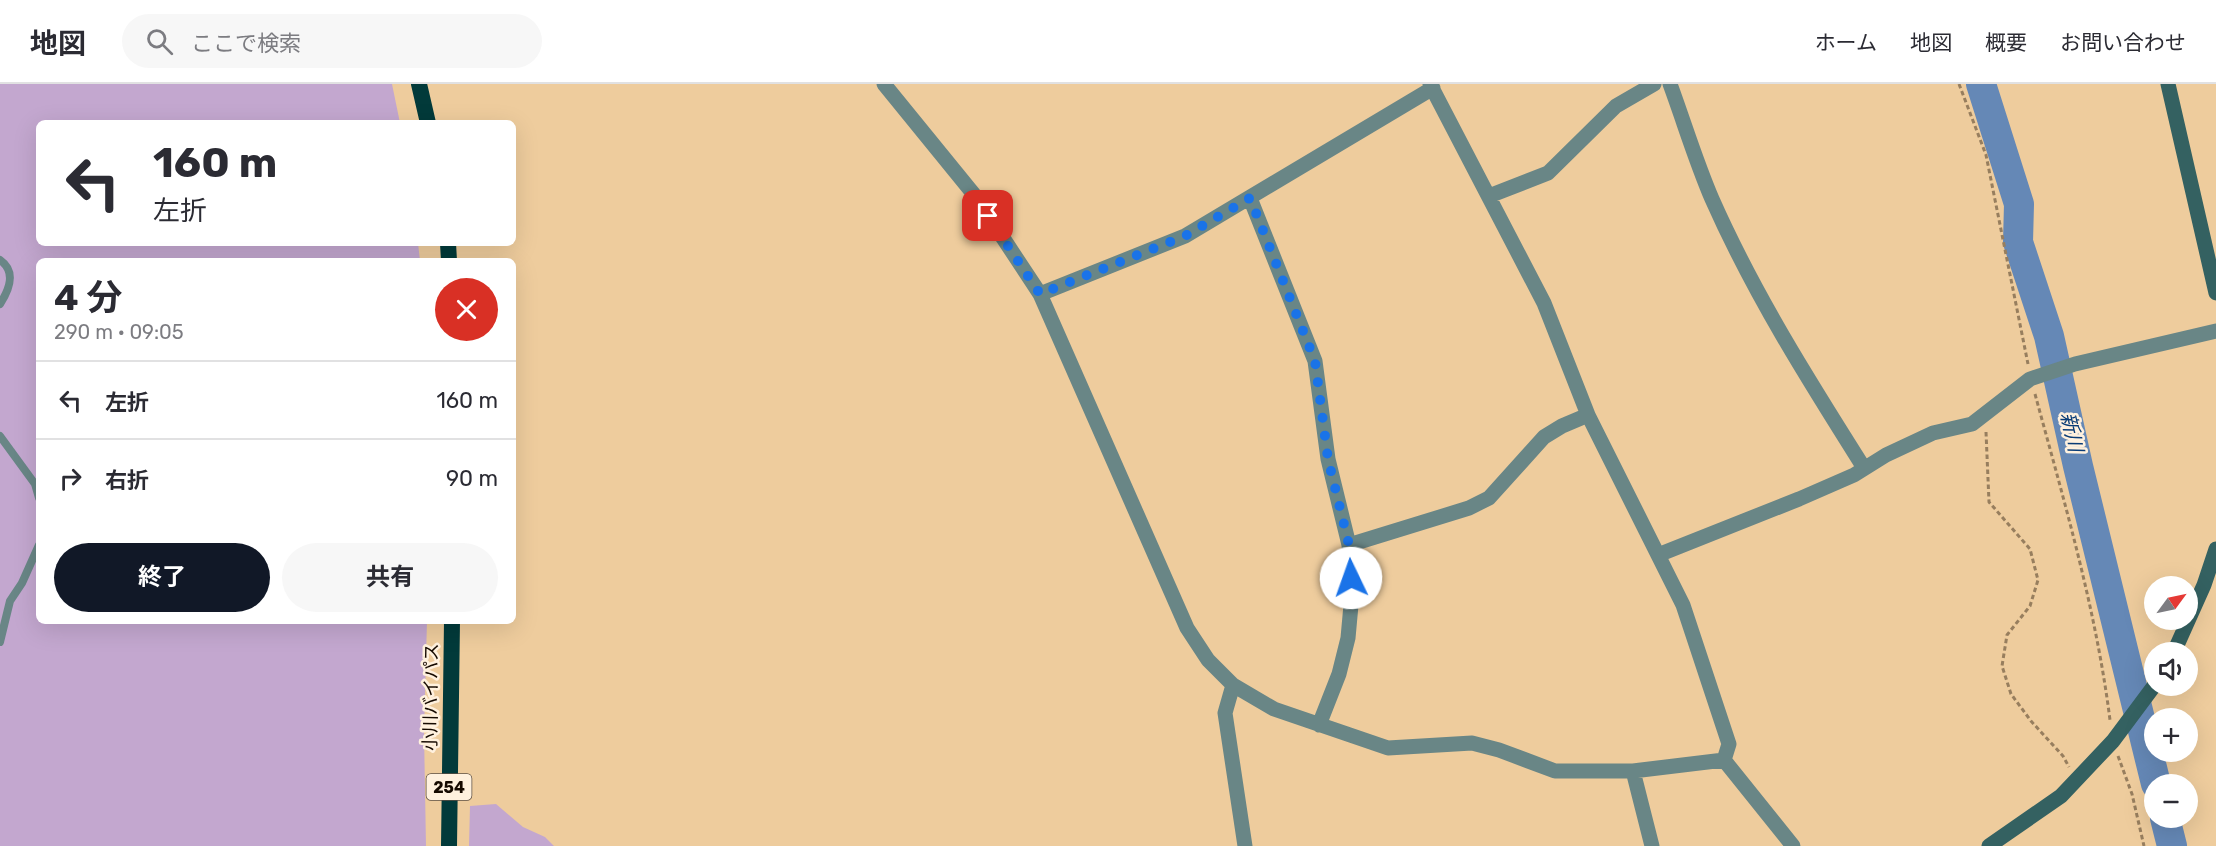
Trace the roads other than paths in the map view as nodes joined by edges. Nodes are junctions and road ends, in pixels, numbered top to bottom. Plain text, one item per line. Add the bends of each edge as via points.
1 (419, 84) edge
2 (884, 84) edge
3 (1654, 84) edge
4 (1670, 84) edge
5 (2168, 84) edge
6 (1432, 86) edge
7 (427, 120) edge
8 (1489, 196) junction
9 (1250, 198) junction
10 (0, 260) edge
11 (2216, 293) edge
12 (1040, 294) junction
13 (0, 304) edge
14 (2216, 331) edge
15 (1588, 415) junction
16 (0, 436) edge
17 (1864, 468) junction
18 (36, 487) edge
19 (1349, 545) junction
20 (2216, 549) edge
21 (36, 552) edge
22 (1658, 555) junction
23 (452, 624) edge
24 (0, 642) edge
25 (2178, 642) edge
26 (1233, 685) junction
27 (2146, 696) edge
28 (1319, 725) junction
29 (1724, 760) junction
30 (1634, 771) junction
31 (449, 846) edge
32 (1245, 846) edge
33 (1652, 846) edge
34 (1793, 846) edge
35 (1989, 846) edge

1 - 7 highway
2 - 12 street via 976,197
3 - 8 street via 1616,106 1548,173
4 - 17 street via 1712,198 1744,267 1787,347
5 - 11 main road
6 - 8 street
6 - 9 street
8 - 15 street via 1544,303
9 - 12 street via 1185,236
9 - 19 street via 1315,361 1328,459
10 - 13 lane via 9,270 11,285
12 - 26 street via 1187,628 1208,660
14 - 17 street via 2075,364 2030,379 1972,424 1933,433
15 - 19 street via 1544,437 1489,498 1469,508
15 - 22 street
16 - 18 lane
17 - 22 street via 1799,499
19 - 28 street via 1352,594 1348,638
20 - 25 main road
21 - 24 lane via 10,601
22 - 29 street via 1683,605 1729,744
23 - 31 highway, 小川バイパス / 254
26 - 28 street via 1274,709
26 - 32 street via 1225,713
27 - 35 main road via 2115,738 2061,796
28 - 30 street via 1388,748 1472,743 1555,771
29 - 30 street
29 - 34 street
30 - 33 street

